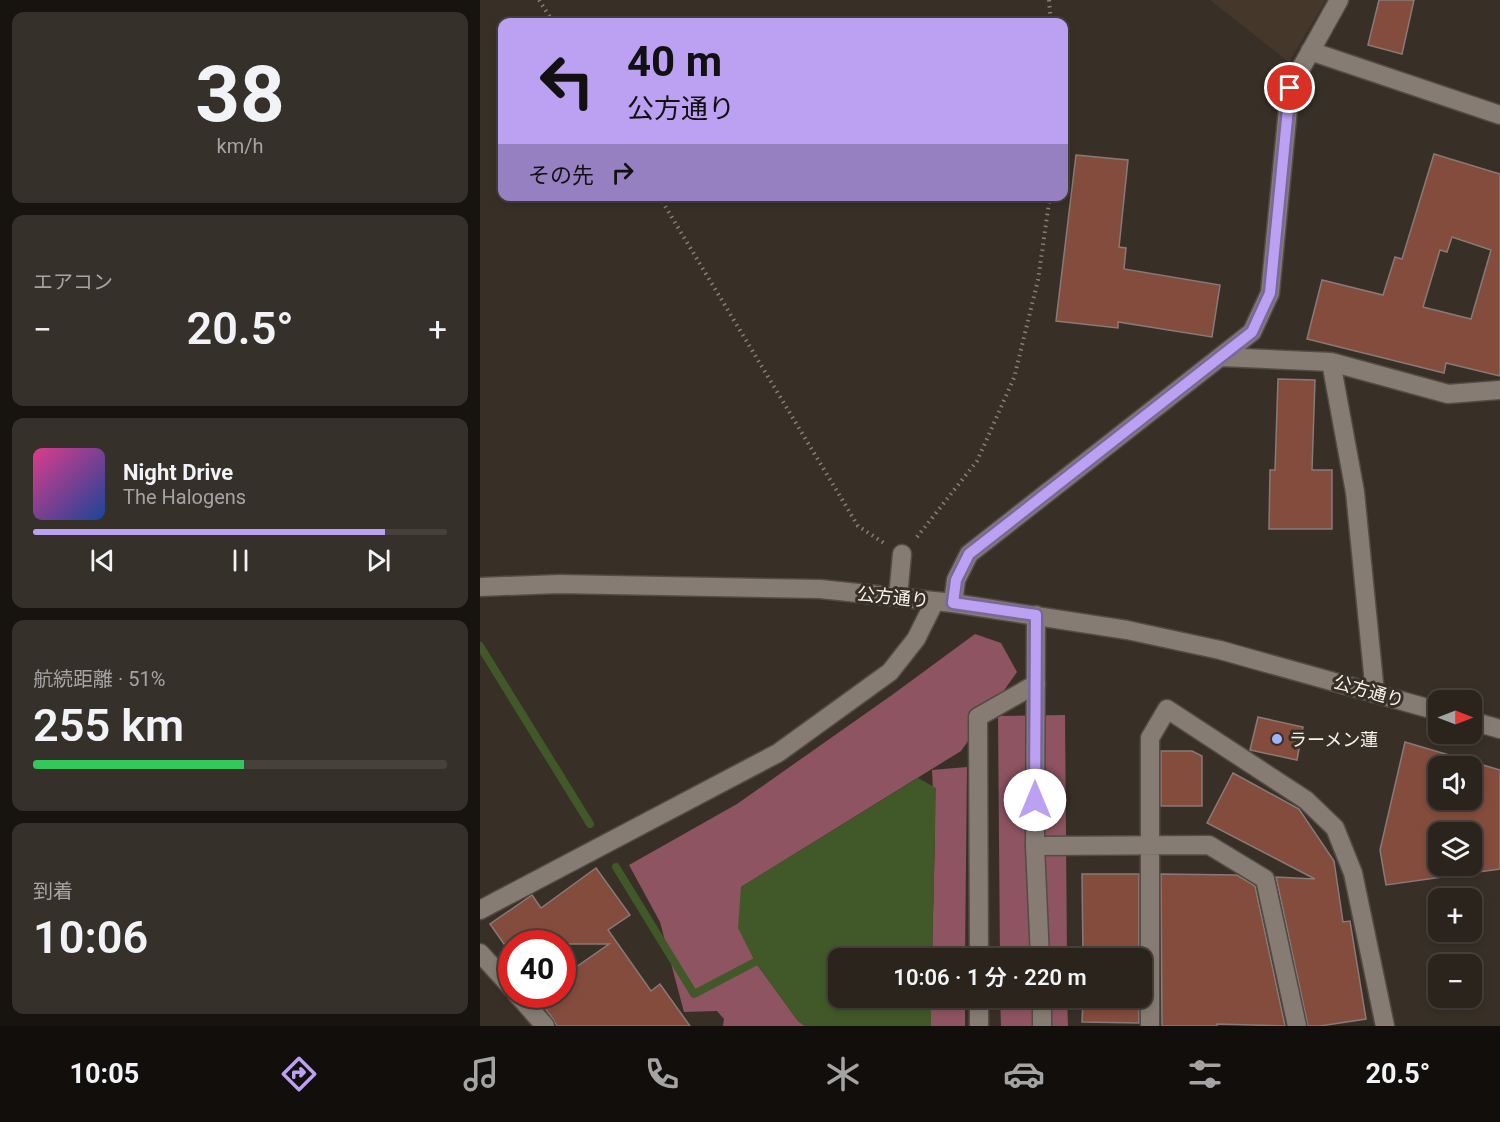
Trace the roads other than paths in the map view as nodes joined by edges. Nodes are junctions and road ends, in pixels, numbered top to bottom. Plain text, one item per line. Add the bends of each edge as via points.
1 (1338, 0) edge
2 (1310, 51) junction
3 (1500, 114) edge
4 (1222, 357) junction
5 (1331, 362) junction
6 (1500, 390) edge
7 (902, 554) road end
8 (480, 587) edge
9 (898, 597) junction
10 (944, 602) junction
11 (1036, 615) junction
12 (1036, 684) junction
13 (1375, 693) junction
14 (1428, 708) edge
15 (1482, 724) edge
16 (1500, 729) edge
17 (1035, 846) junction
18 (1150, 846) junction
19 (480, 910) edge
20 (979, 948) edge
21 (1040, 948) edge
22 (480, 953) edge
23 (498, 973) edge
24 (530, 1008) edge
25 (979, 1008) edge
26 (1042, 1008) edge
27 (546, 1026) edge
28 (980, 1026) edge
29 (1042, 1026) edge
30 (1150, 1026) edge
31 (1297, 1026) edge
32 (1385, 1026) edge

1 - 2 street
2 - 3 street
2 - 4 street via 1290,88 1270,293 1252,332
4 - 5 street
4 - 10 street via 969,554
5 - 6 street via 1448,394
5 - 13 street via 1355,492
7 - 9 street
8 - 9 street, 公方通り via 559,584 808,588
9 - 10 street, 公方通り
10 - 11 street, 公方通り
10 - 19 street via 890,672 778,753
11 - 12 street
11 - 13 street, 公方通り via 1221,650
12 - 17 street
12 - 20 street via 978,717
13 - 14 street, 公方通り
15 - 16 street
17 - 18 street
17 - 21 street
18 - 30 street
18 - 31 street via 1209,845 1265,879
18 - 32 street via 1150,738 1167,708 1306,800 1335,828 1353,873
22 - 23 street
24 - 27 street
25 - 28 street
26 - 29 street

